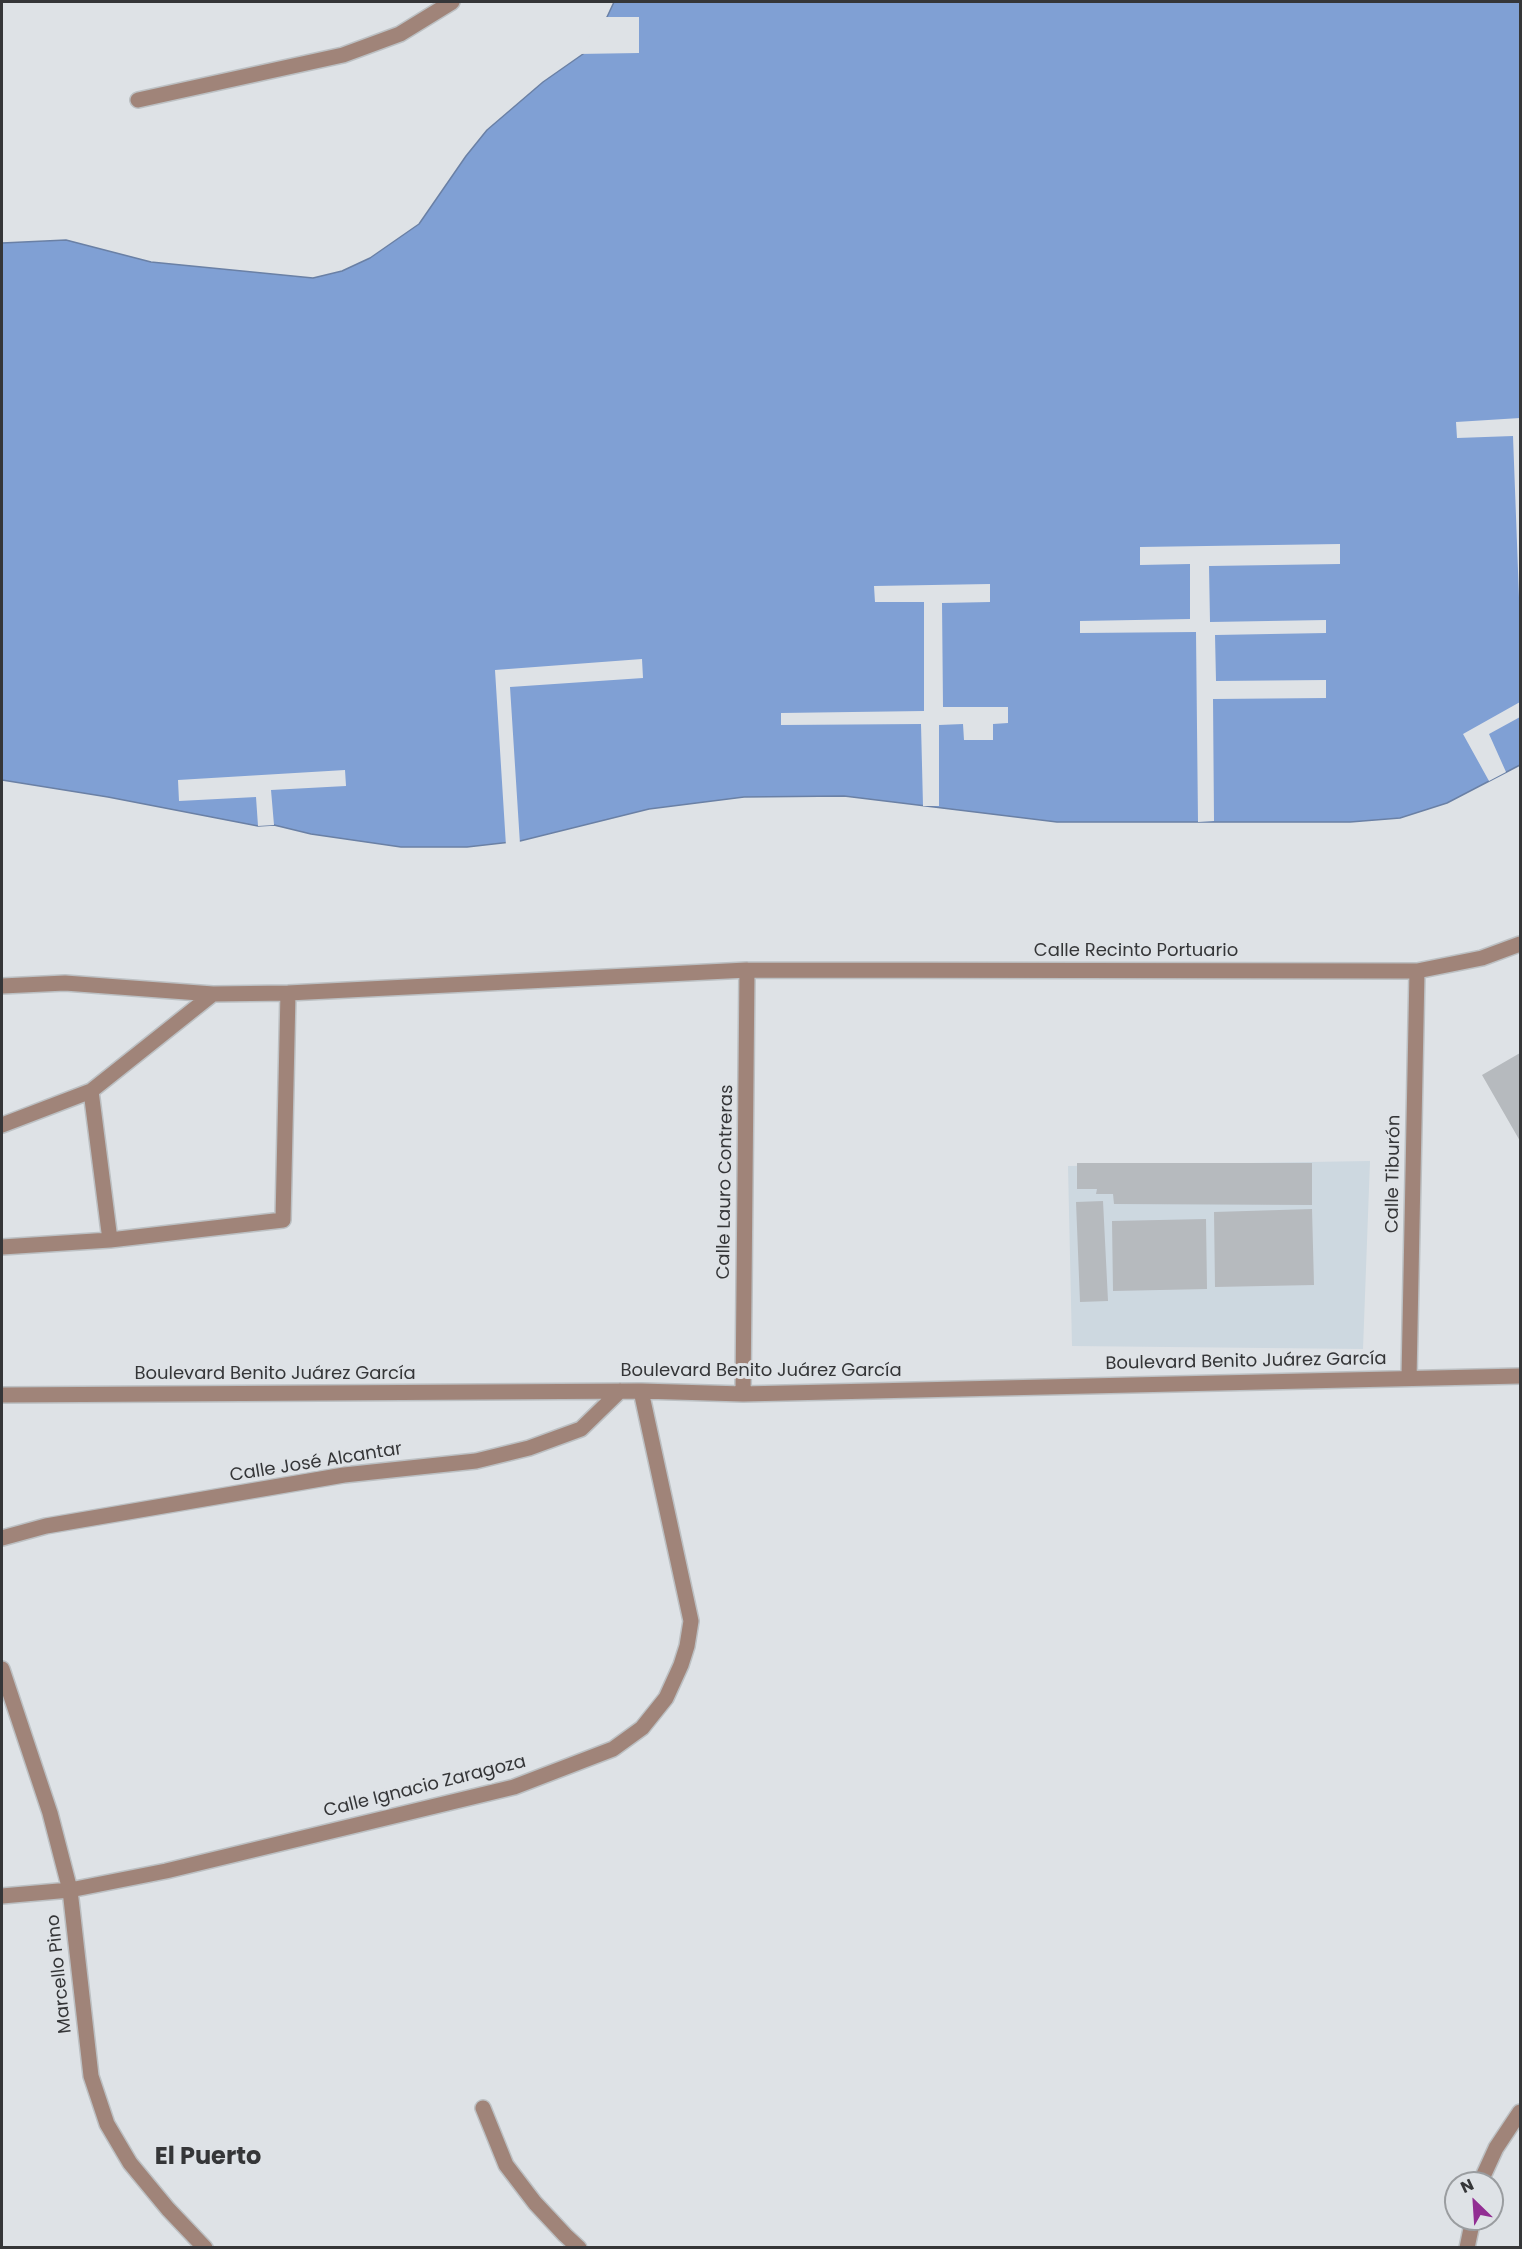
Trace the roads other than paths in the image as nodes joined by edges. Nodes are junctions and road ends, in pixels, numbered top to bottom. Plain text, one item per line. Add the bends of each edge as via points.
1 (452, 2) edge
2 (138, 100) dead end
3 (1521, 944) edge
4 (747, 970) junction
5 (1418, 971) junction
6 (2, 986) edge
7 (288, 993) junction
8 (213, 994) junction
9 (91, 1091) junction
10 (2, 1125) edge
11 (110, 1240) junction
12 (2, 1247) edge
13 (1521, 1376) edge
14 (1409, 1378) junction
15 (641, 1390) junction
16 (620, 1391) junction
17 (743, 1394) junction
18 (2, 1395) edge
19 (2, 1538) edge
20 (2, 1669) edge
21 (70, 1890) junction
22 (2, 1896) edge
23 (483, 2108) dead end
24 (1521, 2112) edge
25 (1485, 2171) edge
26 (1470, 2231) edge
27 (206, 2247) edge
28 (579, 2247) edge
29 (1467, 2247) edge

1 - 2 street via 400,34 344,55
3 - 5 street, Calle Recinto Portuario via 1482,958
4 - 5 street, Calle Recinto Portuario
4 - 7 street, Calle Recinto Portuario
4 - 17 street, Calle Lauro Contreras
5 - 14 street, Calle Tiburón
6 - 8 street, Calle Recinto Portuario via 65,983
7 - 8 street, Calle Recinto Portuario
7 - 11 street via 283,1220
8 - 9 street
9 - 10 street
9 - 11 street
11 - 12 street
13 - 14 street, Boulevard Benito Juárez García
14 - 17 street, Boulevard Benito Juárez García
15 - 16 street, Boulevard Benito Juárez García
15 - 17 street, Boulevard Benito Juárez García
15 - 21 street, Calle Ignacio Zaragoza via 690,1621 681,1665 666,1698 642,1728 613,1749 514,1787 166,1871
16 - 18 street, Boulevard Benito Juárez García
16 - 19 street, Calle José Alcantar via 581,1429 529,1448 476,1461 344,1475 46,1526
20 - 21 street, Marcello Pino via 50,1813
21 - 22 street, Calle Ignacio Zaragoza
21 - 27 street, Marcello Pino via 91,2076 107,2124 130,2163
23 - 28 street via 506,2165 535,2203
24 - 25 street
26 - 29 street

